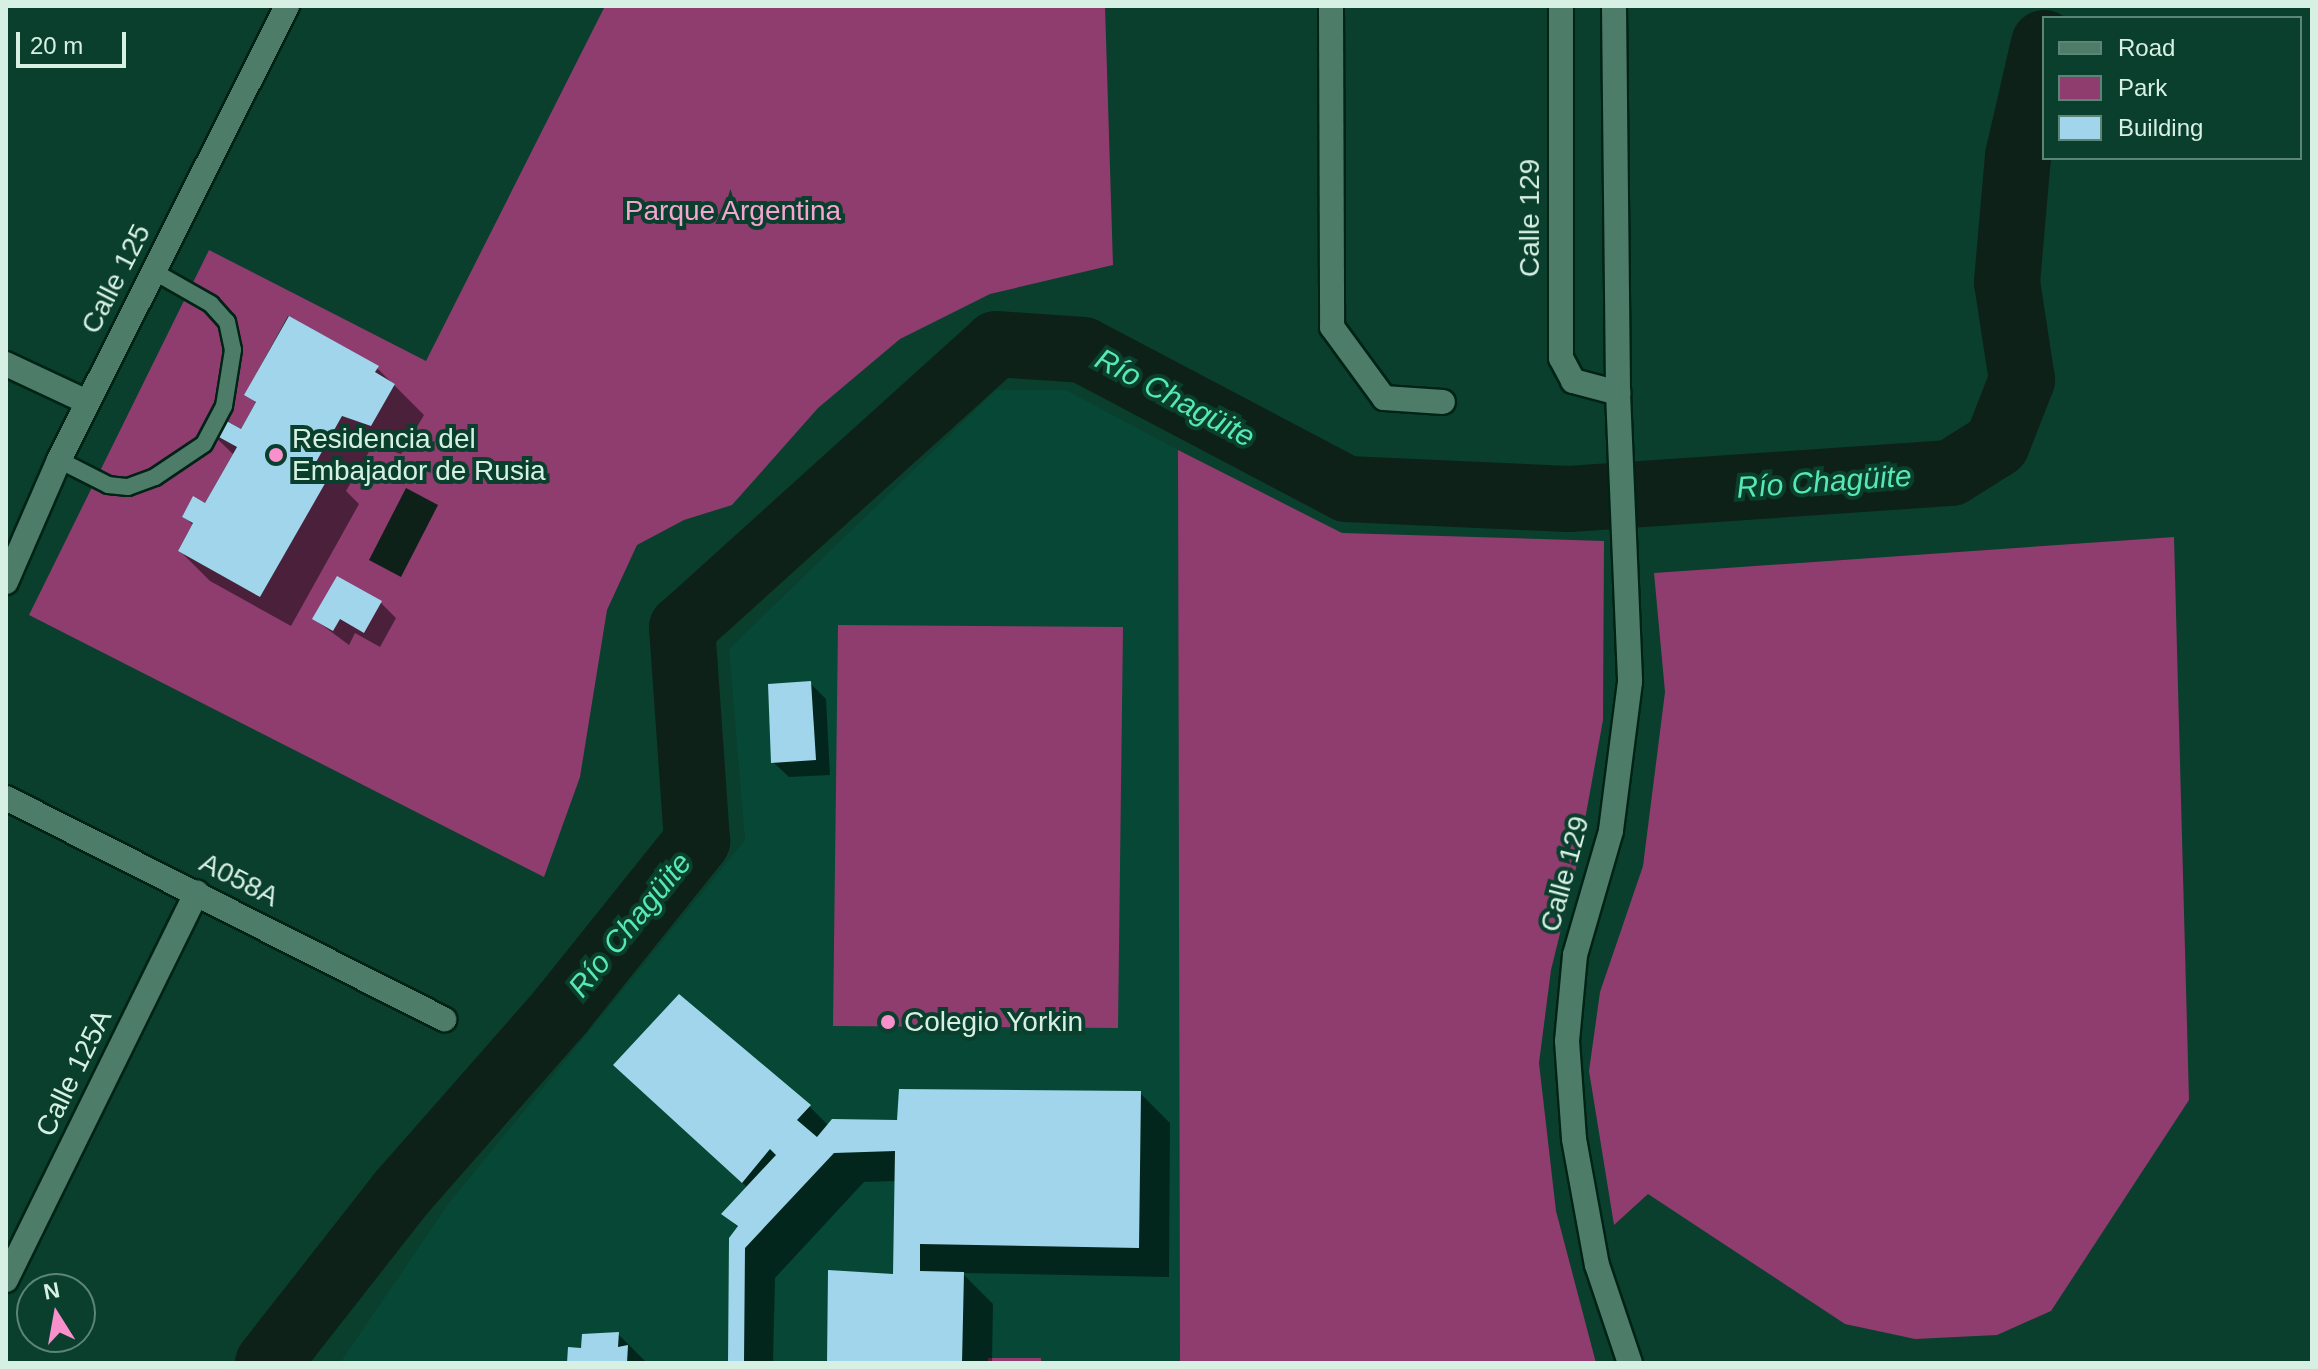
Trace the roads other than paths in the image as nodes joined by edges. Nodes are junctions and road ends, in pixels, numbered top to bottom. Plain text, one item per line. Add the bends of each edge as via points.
1 (287, 6) edge
2 (1331, 6) edge
3 (1561, 6) edge
4 (1614, 6) edge
5 (153, 271) junction
6 (6, 364) edge
7 (1618, 393) junction
8 (87, 402) junction
9 (1443, 402) dead end
10 (59, 460) junction
11 (6, 582) edge
12 (6, 798) edge
13 (197, 892) junction
14 (444, 1019) dead end
15 (6, 1280) edge
16 (1630, 1363) edge

1 - 5 street, Calle 125
2 - 9 street via 1332,327 1384,398
3 - 7 street, Calle 129 via 1561,358 1573,381
4 - 7 street, Calle 129
5 - 8 street, Calle 125
5 - 10 lane via 211,304 227,322 233,350 224,406 204,444 155,477 128,487 108,485
6 - 8 street
7 - 16 street, Calle 129 via 1630,682 1611,831 1575,955 1567,1041 1574,1139 1597,1265
8 - 10 street, Calle 125
10 - 11 street, Calle 125
12 - 13 street, A058A
13 - 14 street, A058A
13 - 15 street, Calle 125A

